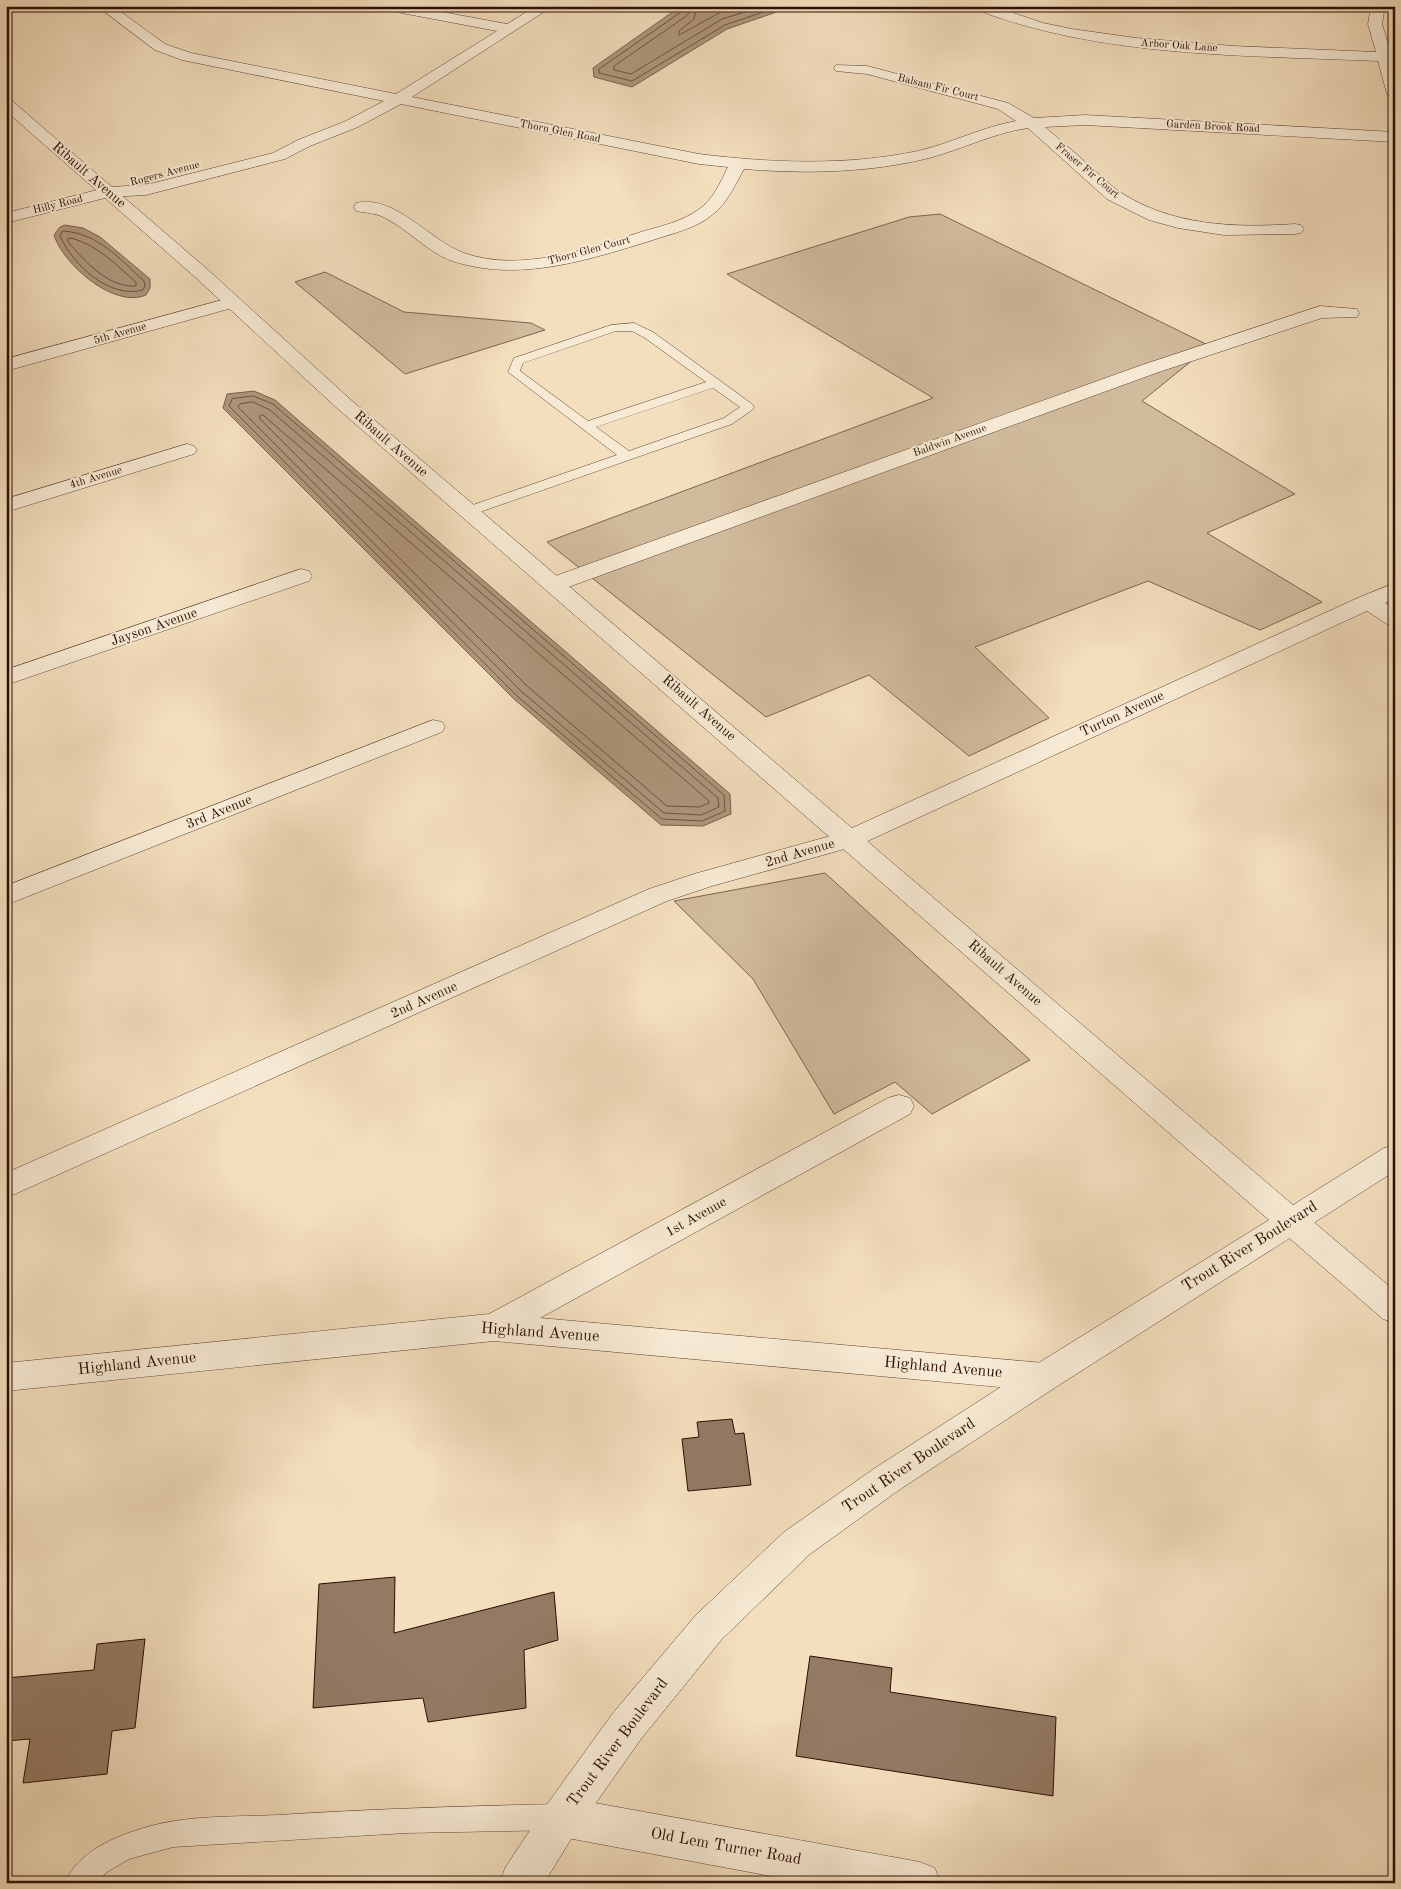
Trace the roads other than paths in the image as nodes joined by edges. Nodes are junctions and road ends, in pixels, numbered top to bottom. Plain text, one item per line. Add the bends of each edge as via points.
1 (104, 6) edge
2 (386, 6) edge
3 (546, 6) edge
4 (979, 6) edge
5 (1378, 6) edge
6 (510, 29) junction
7 (1384, 57) junction
8 (841, 68) dead end
9 (266, 73) junction
10 (249, 84) dead end
11 (1395, 94) edge
12 (397, 100) junction
13 (6, 103) edge
14 (1031, 123) junction
15 (1395, 137) edge
16 (738, 164) junction
17 (109, 192) junction
18 (362, 207) dead end
19 (6, 218) edge
20 (1295, 229) dead end
21 (233, 302) junction
22 (1350, 313) dead end
23 (6, 365) edge
24 (715, 383) junction
25 (587, 426) junction
26 (187, 450) dead end
27 (627, 456) junction
28 (6, 506) edge
29 (469, 511) junction
30 (301, 576) dead end
31 (554, 584) junction
32 (1395, 590) edge
33 (1368, 602) junction
34 (1395, 619) edge
35 (6, 678) edge
36 (432, 727) dead end
37 (850, 839) junction
38 (6, 896) edge
39 (899, 1106) dead end
40 (1395, 1156) edge
41 (6, 1186) edge
42 (1291, 1221) junction
43 (1395, 1310) edge
44 (494, 1327) junction
45 (6, 1377) edge
46 (1044, 1377) junction
47 (562, 1817) junction
48 (78, 1883) edge
49 (520, 1883) edge
50 (920, 1883) edge

1 - 9 street, Thorn Glen Road via 172,53
2 - 6 street
3 - 6 street, Rogers Avenue
4 - 7 street, Arbor Oak Lane via 1024,22 1118,41 1174,47
5 - 7 street via 1375,24
6 - 12 street, Rogers Avenue
7 - 11 street
8 - 14 street, Balsam Fir Court via 867,70 986,100
9 - 10 street
9 - 12 street, Thorn Glen Road
12 - 16 street, Thorn Glen Road
12 - 17 street, Rogers Avenue via 279,156 146,190
13 - 17 street, Ribault Avenue
14 - 15 street, Garden Brook Road via 1085,120
14 - 16 street, Thorn Glen Road via 993,130 946,148 905,158 809,167
14 - 20 street, Fraser Fir Court via 1113,195 1152,215 1222,230 1260,232
16 - 18 street, Thorn Glen Court via 714,206 702,216 685,224 538,264 481,264 461,258 444,252 391,214
17 - 19 street, Hilly Road
17 - 21 street, Ribault Avenue
21 - 23 street, 5th Avenue
21 - 29 street, Ribault Avenue via 344,404
22 - 31 street, Baldwin Avenue via 1320,312 1150,369
24 - 25 lane
24 - 25 lane via 634,327 615,328 518,361 514,372
24 - 27 lane via 748,407 728,421
25 - 27 lane
26 - 28 street, 4th Avenue
27 - 29 lane
29 - 31 street, Ribault Avenue
30 - 35 street, Jayson Avenue
31 - 37 street, Ribault Avenue
32 - 33 street, Turton Avenue
33 - 34 street
33 - 37 street, Turton Avenue
36 - 38 street, 3rd Avenue
37 - 41 street, 2nd Avenue via 658,895
37 - 42 street, Ribault Avenue
39 - 44 street, 1st Avenue
40 - 42 street, Trout River Boulevard
42 - 43 street, Ribault Avenue
42 - 46 street, Trout River Boulevard
44 - 45 street, Highland Avenue
44 - 46 street, Highland Avenue
46 - 47 street, Trout River Boulevard via 797,1542 710,1627 627,1726
47 - 48 lane via 406,1820 173,1834 137,1841 110,1855 83,1875
47 - 49 street, Trout River Boulevard
47 - 50 street, Old Lem Turner Road

